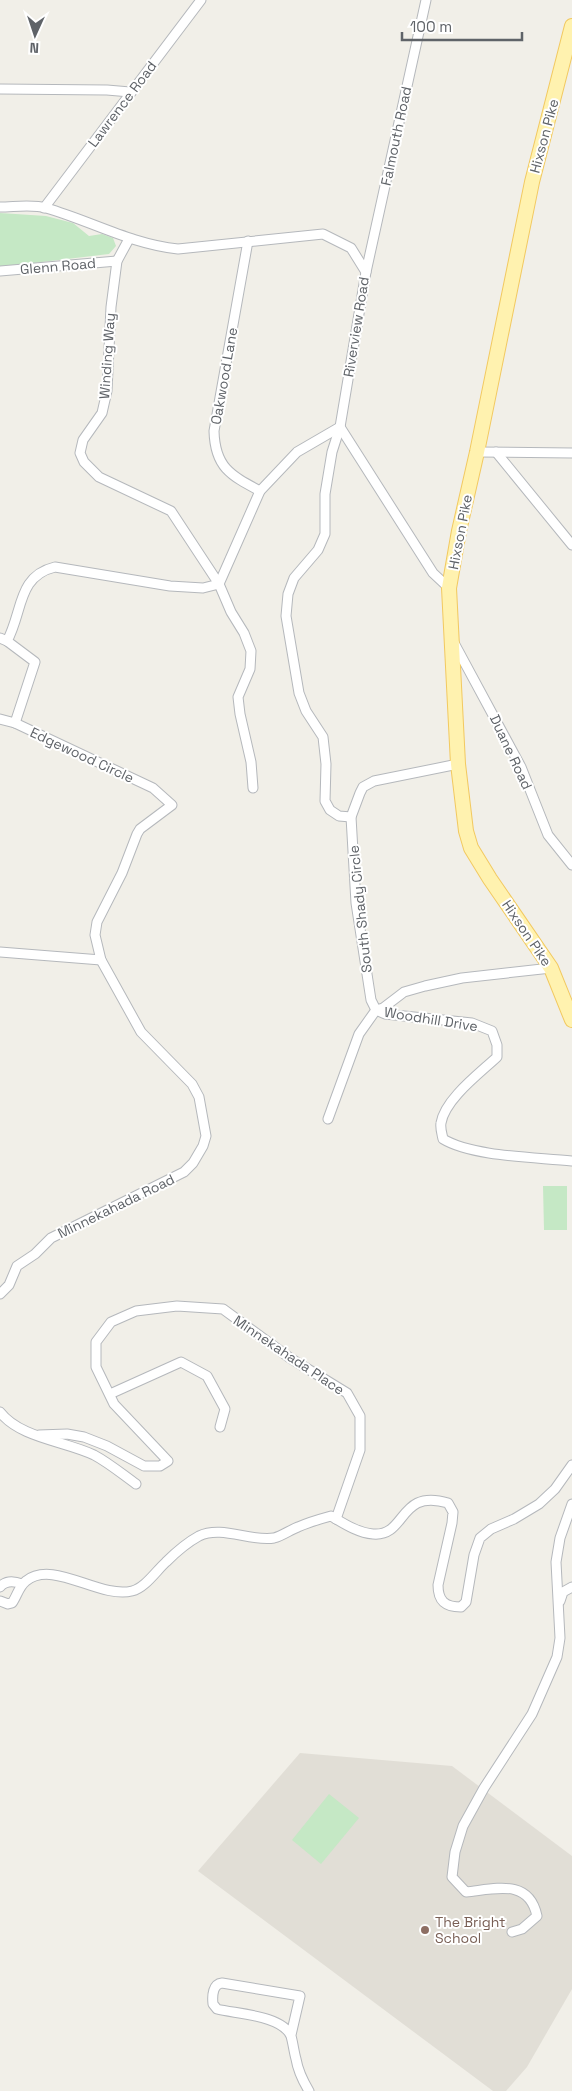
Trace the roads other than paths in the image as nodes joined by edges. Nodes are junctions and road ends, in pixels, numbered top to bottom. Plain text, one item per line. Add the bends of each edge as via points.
1 (201, 0) edge
2 (426, 0) edge
3 (572, 26) edge
4 (0, 89) edge
5 (130, 92) junction
6 (0, 207) edge
7 (44, 208) junction
8 (128, 239) junction
9 (248, 241) junction
10 (117, 261) junction
11 (0, 272) edge
12 (366, 272) junction
13 (340, 427) junction
14 (477, 452) junction
15 (496, 452) junction
16 (572, 453) edge
17 (260, 491) junction
18 (572, 545) edge
19 (219, 584) junction
20 (449, 588) junction
21 (450, 637) junction
22 (3, 639) edge
23 (0, 719) edge
24 (15, 723) junction
25 (458, 764) junction
26 (253, 788) dead end
27 (172, 805) joint
28 (351, 817) junction
29 (572, 865) edge
30 (0, 952) edge
31 (101, 960) junction
32 (551, 968) junction
33 (376, 1010) junction
34 (572, 1020) edge
35 (328, 1118) dead end
36 (572, 1160) edge
37 (0, 1294) edge
38 (110, 1394) junction
39 (0, 1412) edge
40 (220, 1427) dead end
41 (38, 1435) junction
42 (572, 1464) edge
43 (136, 1484) dead end
44 (572, 1504) edge
45 (336, 1519) junction
46 (22, 1584) junction
47 (0, 1587) edge
48 (572, 1587) edge
49 (0, 1601) edge
50 (559, 1602) junction
51 (512, 1932) dead end
52 (290, 2035) junction
53 (309, 2091) edge

1 - 5 street, Lawrence Road
2 - 12 street, Falmouth Road
3 - 14 main road, Hixson Pike via 532,182
4 - 5 street
5 - 7 street, Lawrence Road
6 - 7 street, Riverview Road
7 - 8 street, Riverview Road
8 - 9 street, Riverview Road via 178,249
8 - 10 street, Winding Way
9 - 12 street, Riverview Road via 323,234 351,248
9 - 17 street, Oakwood Lane via 214,431 214,448 220,462 235,478
10 - 11 street, Glenn Road
10 - 19 street, Winding Way via 107,391 102,413 83,440 80,453 99,477 171,511
12 - 13 street, Riverview Road
13 - 17 street via 296,452
13 - 20 street via 433,573
13 - 28 street, Riverview Road via 325,494 323,543 294,578 288,594 286,616 299,693 306,711 324,737 325,801 339,816
14 - 15 street
14 - 20 main road, Hixson Pike
15 - 16 street
15 - 18 street
17 - 19 street
19 - 22 street, Edgewood Circle via 203,588 170,586 55,567 42,570 24,593 12,631
19 - 26 street via 251,651 250,669 238,697
20 - 21 main road, Hixson Pike
21 - 25 main road, Hixson Pike
21 - 29 street, Duane Road via 522,768 548,834
22 - 24 street, Edgewood Circle via 35,662
23 - 24 street
24 - 27 street, Edgewood Circle via 153,788
25 - 28 street, South Shady Circle via 374,781 360,793
25 - 32 main road, Hixson Pike via 471,848
27 - 31 street, Minnekahada Road via 137,834 97,922 95,935
28 - 33 street, South Shady Circle via 356,903 371,1000
30 - 31 street
31 - 37 street, Minnekahada Road via 141,1032 192,1084 200,1103 206,1136 203,1146 184,1172 51,1238 18,1266 9,1285
32 - 33 street via 462,978 425,986 404,992 384,1008
32 - 34 main road, Hixson Pike
33 - 35 street via 359,1034
33 - 36 street, Woodhill Drive via 385,1014 472,1023 492,1031 497,1057 460,1092 446,1111 440,1124 443,1139 454,1145 484,1151
38 - 40 street via 181,1362 206,1376 225,1409
38 - 41 street, Minnekahada Place via 114,1404 168,1460 160,1466 144,1466 84,1437
38 - 45 street, Minnekahada Place via 96,1367 96,1342 111,1322 136,1311 177,1306 223,1310 290,1358 348,1393 360,1416 360,1450
39 - 41 street via 22,1431
41 - 43 street via 95,1456
42 - 45 street via 555,1490 539,1504 480,1538 466,1602 461,1607 449,1606 438,1595 452,1523 453,1512 448,1503 425,1500 411,1506 387,1532 373,1535
44 - 50 street via 560,1538 556,1562
45 - 46 street via 330,1516 274,1538 215,1533 200,1536 167,1560 134,1591 109,1591 55,1574 28,1579
46 - 47 street via 5,1582
46 - 49 street via 12,1603
48 - 50 street via 563,1592
50 - 51 street via 557,1657 532,1714 463,1826 455,1852 452,1878 466,1892 518,1890 534,1904 537,1916 522,1929
52 - 52 street via 274,2021 217,2009 212,2004 214,1988 222,1983 300,1996
52 - 53 street via 302,2079

